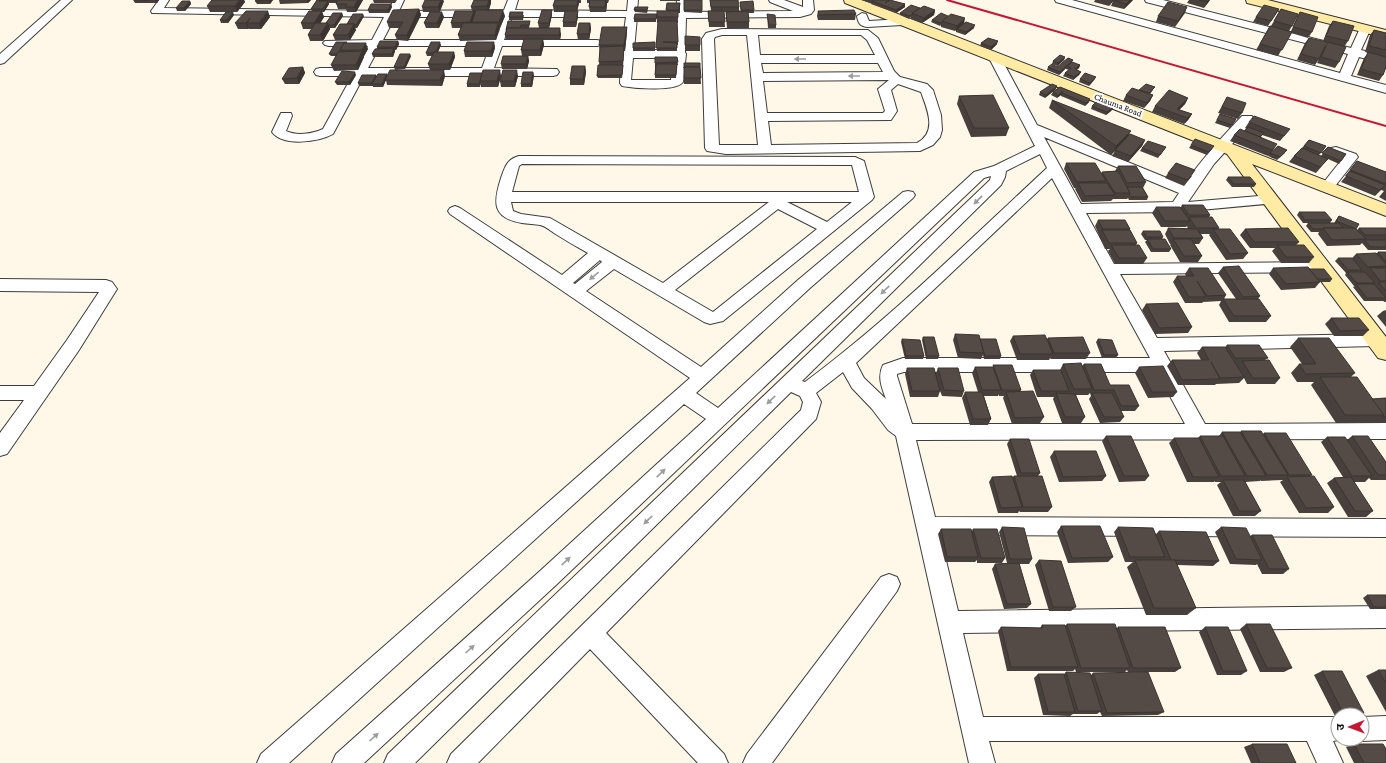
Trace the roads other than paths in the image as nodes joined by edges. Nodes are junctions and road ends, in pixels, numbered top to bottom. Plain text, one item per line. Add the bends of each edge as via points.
1 (67, 0) edge
2 (164, 0) edge
3 (215, 0) edge
4 (275, 0) edge
5 (399, 0) edge
6 (453, 0) edge
7 (513, 0) edge
8 (633, 0) edge
9 (682, 0) edge
10 (774, 0) edge
11 (808, 0) edge
12 (850, 0) edge
13 (1062, 0) edge
14 (1150, 0) edge
15 (1252, 0) edge
16 (807, 12) junction
17 (203, 13) junction
18 (264, 13) junction
19 (391, 14) junction
20 (447, 14) junction
21 (509, 14) junction
22 (632, 15) junction
23 (682, 15) junction
24 (902, 22) junction
25 (864, 24) junction
26 (1365, 28) junction
27 (752, 32) junction
28 (1386, 34) edge
29 (377, 42) junction
30 (498, 42) junction
31 (329, 43) dead end
32 (597, 43) dead end
33 (1355, 52) junction
34 (627, 54) junction
35 (680, 54) junction
36 (995, 58) junction
37 (755, 59) junction
38 (882, 59) junction
39 (0, 60) edge
40 (1386, 60) edge
41 (320, 72) dead end
42 (360, 72) junction
43 (487, 72) junction
44 (553, 72) dead end
45 (757, 76) junction
46 (894, 78) junction
47 (1344, 78) junction
48 (1386, 89) edge
49 (286, 116) dead end
50 (761, 117) junction
51 (1247, 119) dead end
52 (1034, 128) junction
53 (1043, 147) junction
54 (1226, 148) junction
55 (764, 149) junction
56 (1336, 151) edge
57 (999, 169) junction
58 (1054, 169) junction
59 (1327, 187) junction
60 (1187, 191) junction
61 (908, 195) dead end
62 (504, 197) junction
63 (867, 197) junction
64 (781, 200) junction
65 (1271, 200) junction
66 (1178, 208) junction
67 (1077, 209) junction
68 (455, 211) dead end
69 (1383, 211) edge
70 (827, 228) junction
71 (606, 257) junction
72 (1322, 267) junction
73 (1110, 269) junction
74 (0, 285) edge
75 (568, 287) junction
76 (664, 290) junction
77 (1151, 345) junction
78 (1381, 346) edge
79 (846, 361) junction
80 (1162, 365) junction
81 (702, 377) junction
82 (797, 387) junction
83 (0, 393) edge
84 (39, 393) junction
85 (683, 394) junction
86 (719, 418) junction
87 (1199, 431) junction
88 (1386, 431) edge
89 (905, 432) junction
90 (0, 448) edge
91 (926, 526) junction
92 (1386, 528) edge
93 (889, 584) dead end
94 (1386, 617) edge
95 (949, 622) junction
96 (590, 633) junction
97 (1370, 728) edge
98 (1386, 728) edge
99 (975, 729) junction
100 (1326, 729) edge
101 (705, 759) edge
102 (270, 763) edge
103 (345, 763) edge
104 (397, 763) edge
105 (460, 763) edge
106 (756, 763) edge
107 (982, 763) edge
108 (1330, 763) edge

1 - 39 street
2 - 17 street via 156,11
3 - 17 street
4 - 18 street
5 - 19 street
6 - 20 street
7 - 21 street
8 - 22 street
9 - 23 street
10 - 16 street
11 - 16 street
12 - 24 street, Chauma Road
13 - 47 street
14 - 33 street
15 - 26 street
16 - 23 street via 792,14 705,11
17 - 18 street
18 - 19 street
19 - 20 street
19 - 29 street
20 - 21 street
21 - 22 street
21 - 30 street
22 - 23 street
22 - 34 street
23 - 35 street
24 - 25 street
24 - 36 street, Chauma Road
25 - 27 street
25 - 38 street
26 - 28 street
26 - 33 street
27 - 37 street
27 - 55 street via 717,33 710,35 708,39 711,145 712,148 719,150
29 - 30 street
29 - 31 street
29 - 42 street
30 - 32 street
30 - 43 street
33 - 40 street
33 - 47 street
34 - 35 street
34 - 35 street via 625,81 630,84 677,82
36 - 52 street
36 - 54 street, Chauma Road
38 -> 37 street
37 - 45 street
38 - 46 street
41 - 42 street
42 - 43 street
42 - 49 street via 331,128 325,133 312,137 281,135 278,132
43 - 44 street
46 -> 45 street
45 - 50 street
46 - 50 street via 884,89 891,111 886,117
46 - 55 street via 927,90 936,124 936,134 927,144
47 - 48 street
50 - 55 street
51 - 54 street
52 - 53 street
52 - 60 street
53 - 57 street
53 - 58 street
54 - 59 street, Chauma Road
54 - 60 street
54 - 65 street
56 - 59 street via 1351,157
57 -> 82 street via 996,182
57 - 86 street via 979,175
58 - 67 street
58 - 79 street
59 - 69 street, Chauma Road
60 - 66 street
61 - 81 street
62 - 63 street via 513,164 519,160 855,161 859,164
62 - 64 street
62 - 71 street via 503,210 508,214 545,221
63 - 64 street
63 - 70 street
64 - 70 street
64 - 76 street
65 - 66 street
65 - 72 street
66 - 67 street
67 - 73 street
68 - 75 street
70 - 76 street via 713,318
71 - 75 street
71 - 76 street
72 - 73 street
72 - 78 street
73 - 77 street
74 - 84 street via 106,286 109,289
75 - 81 street
77 - 78 street
77 - 80 street
79 - 82 street
79 - 89 street via 858,383 895,425
80 - 87 street
80 - 89 street via 894,367 889,370 888,376
81 - 85 street
82 - 96 street via 812,402 809,414
82 -> 104 street
83 - 84 street
84 - 90 street
85 - 86 street
85 - 102 street
103 -> 86 street
87 - 88 street
87 - 89 street
89 - 91 street
91 - 92 street
91 - 95 street
93 - 106 street
94 - 95 street
95 - 99 street
96 - 101 street
96 - 105 street
97 - 98 street
99 - 100 street
99 - 107 street
100 - 108 street

